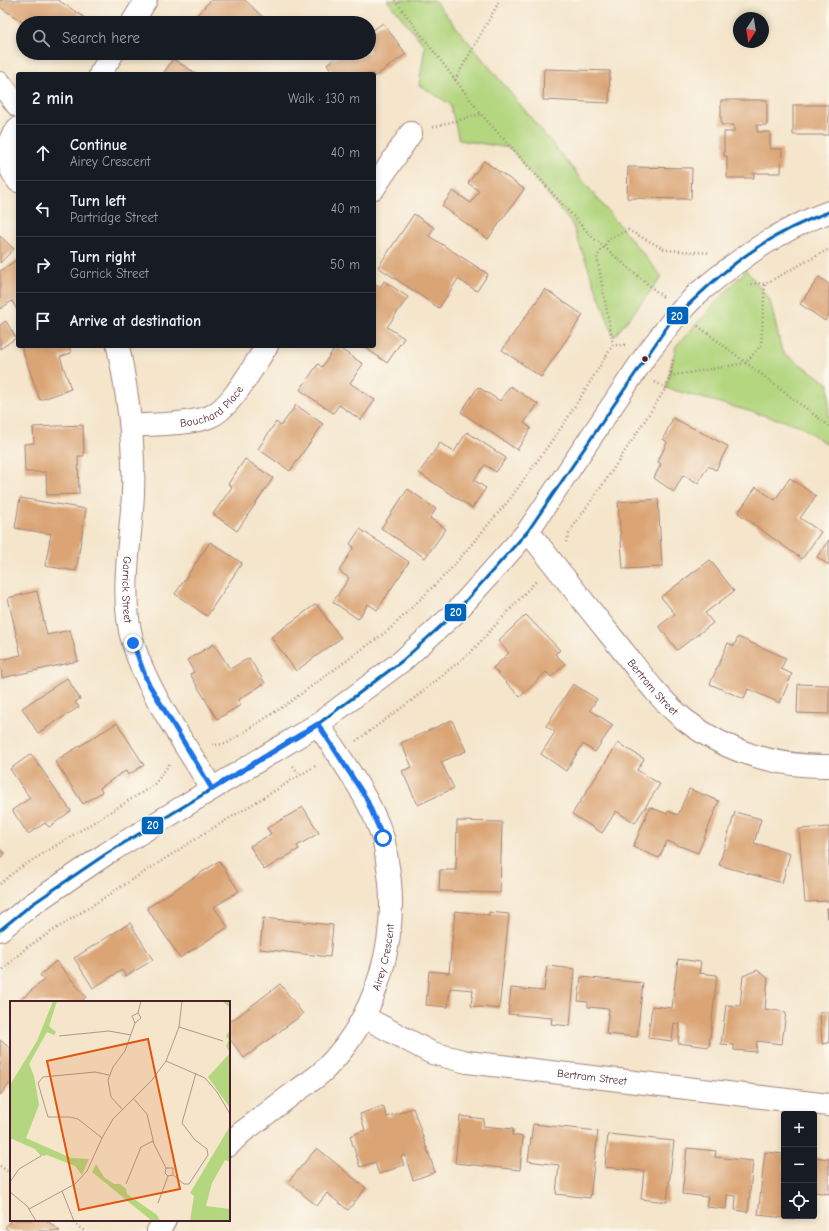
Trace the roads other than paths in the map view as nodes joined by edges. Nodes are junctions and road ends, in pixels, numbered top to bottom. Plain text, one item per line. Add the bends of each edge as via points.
1 (146, 0) edge
2 (136, 16) edge
3 (109, 60) edge
4 (101, 72) edge
5 (0, 83) edge
6 (16, 103) edge
7 (16, 132) edge
8 (411, 133) road end
9 (16, 178) edge
10 (376, 185) edge
11 (829, 212) edge
12 (118, 348) edge
13 (266, 348) edge
14 (132, 426) junction
15 (528, 531) junction
16 (318, 724) junction
17 (829, 766) edge
18 (212, 789) junction
19 (0, 930) edge
20 (364, 1017) junction
21 (829, 1105) edge
22 (230, 1144) edge
23 (164, 1221) edge
24 (158, 1231) edge

1 - 2 street
3 - 4 street
5 - 6 street
7 - 9 street via 9,145 8,160
8 - 10 street
11 - 15 street, bridge via 778,234 733,264 697,294 672,309 646,356
12 - 14 street, Garrick Street
13 - 14 street, Bouchard Place via 232,398 209,417
14 - 18 street, Garrick Street via 133,492 126,601 133,643 147,681
15 - 16 street via 455,613 402,661
15 - 17 street, Bertram Street via 652,686 684,720 743,753 786,764
16 - 18 street
16 - 20 street, Airey Crescent via 366,798 383,838 391,883 391,929 387,952
18 - 19 street via 106,854 31,905
20 - 21 street, Bertram Street via 432,1053 467,1062
20 - 22 street, Airey Crescent via 321,1073
23 - 24 street

